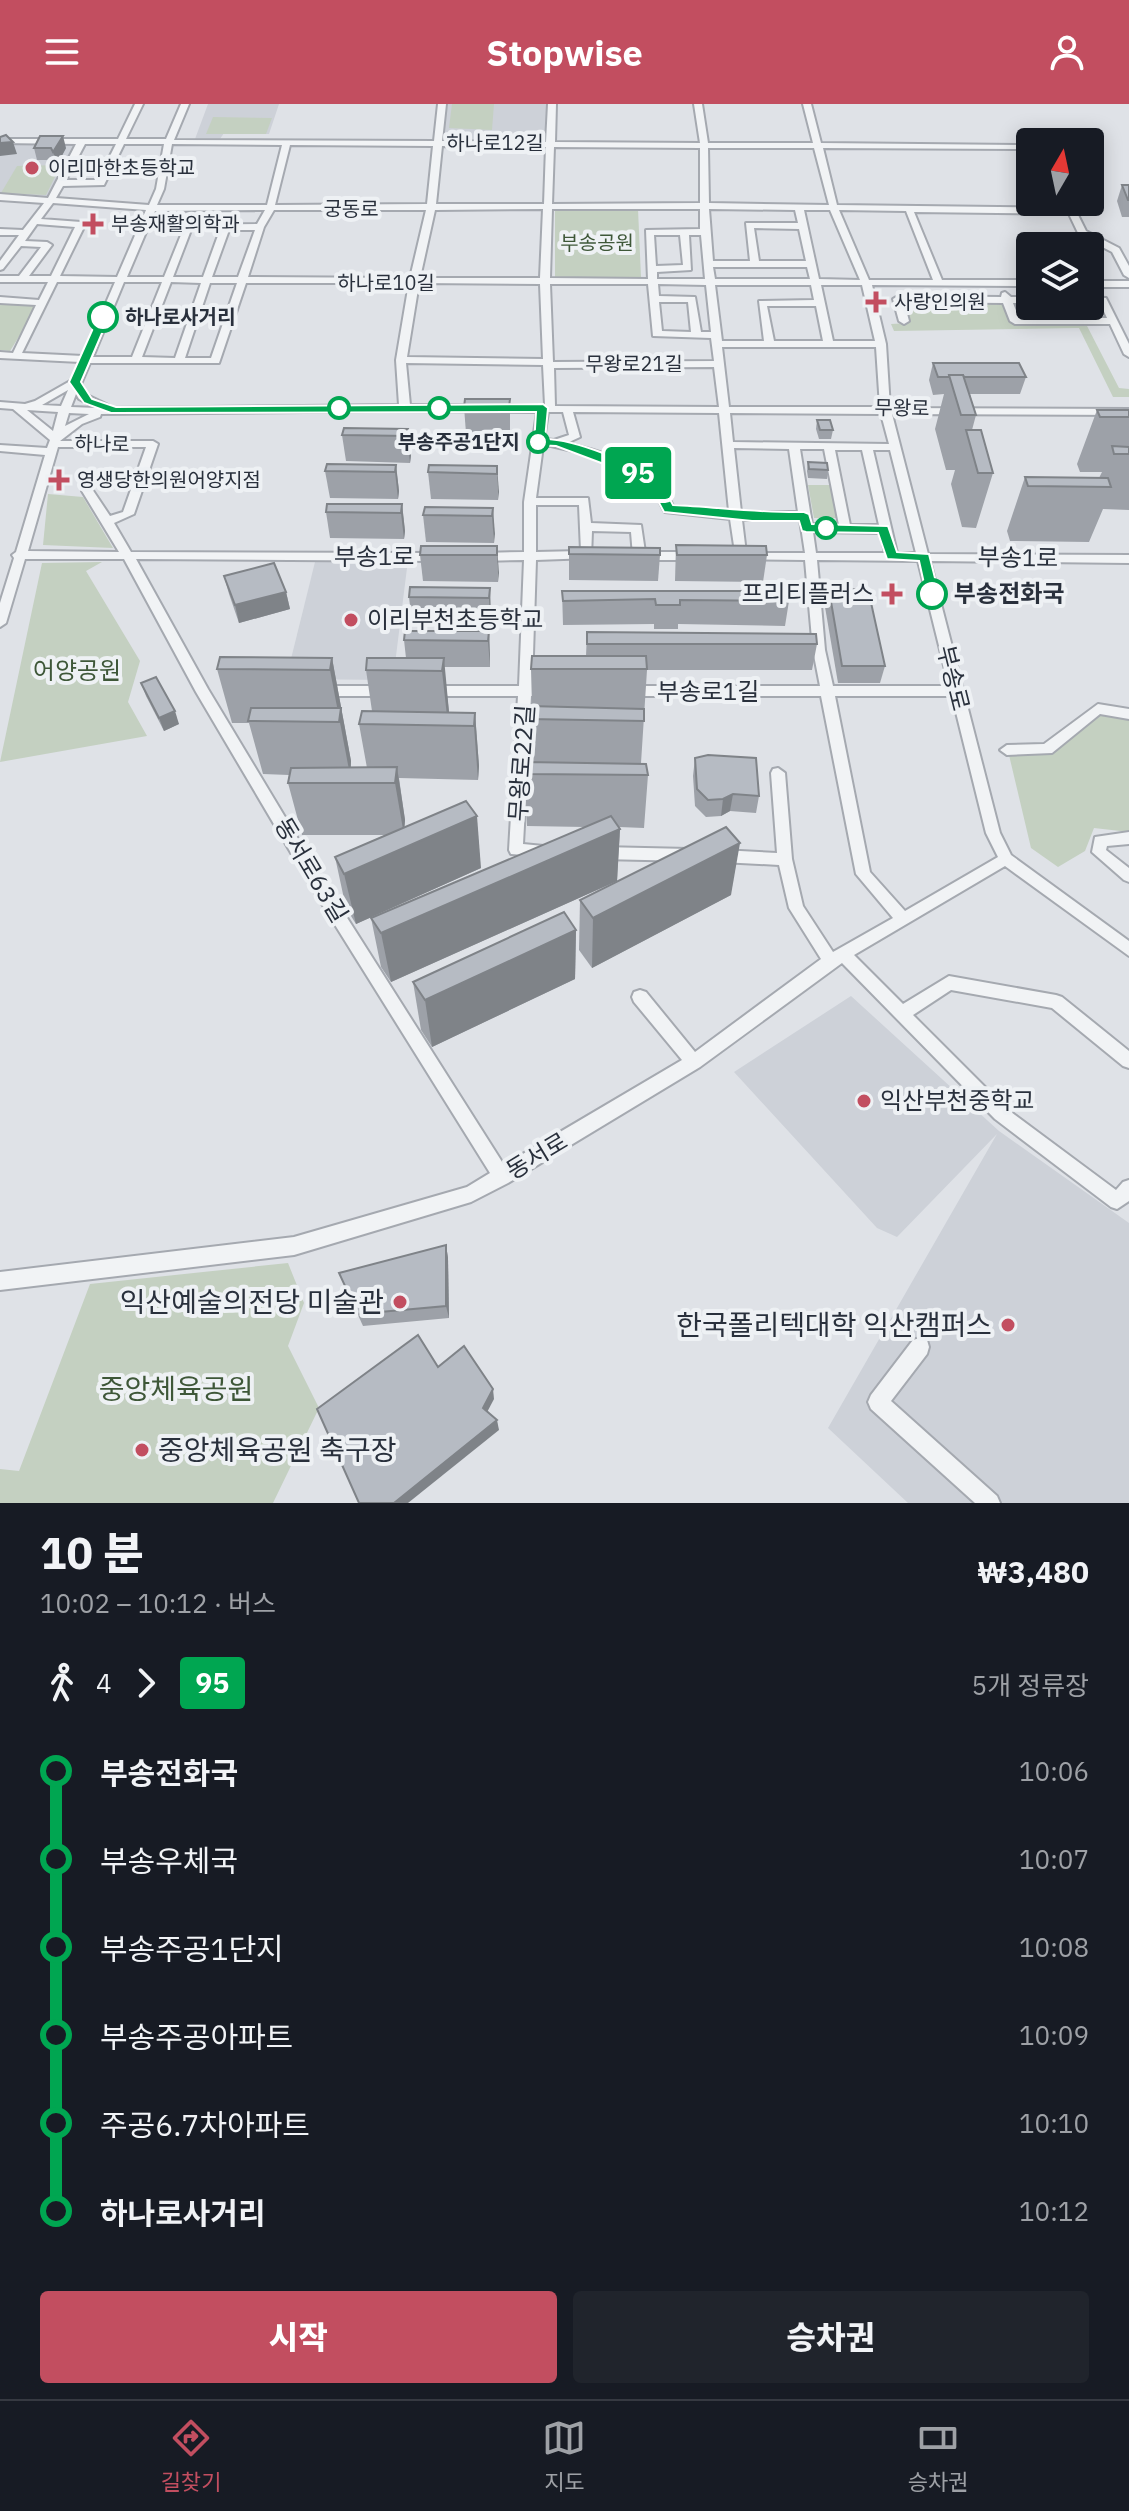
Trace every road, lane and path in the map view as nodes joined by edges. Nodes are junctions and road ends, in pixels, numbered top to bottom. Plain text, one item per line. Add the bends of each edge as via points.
1 (139, 104) edge
2 (185, 104) edge
3 (442, 104) edge
4 (552, 104) edge
5 (698, 104) edge
6 (807, 104) edge
7 (0, 141) edge
8 (82, 141) junction
9 (122, 141) junction
10 (169, 141) junction
11 (287, 142) junction
12 (436, 143) junction
13 (551, 143) junction
14 (704, 144) junction
15 (818, 145) junction
16 (1016, 147) edge
17 (60, 183) junction
18 (160, 189) junction
19 (0, 197) edge
20 (51, 200) junction
21 (107, 205) junction
22 (703, 206) junction
23 (548, 207) junction
24 (152, 208) junction
25 (191, 209) junction
26 (270, 209) junction
27 (431, 209) junction
28 (799, 209) junction
29 (834, 209) junction
30 (909, 209) junction
31 (35, 221) junction
32 (0, 222) edge
33 (145, 223) junction
34 (802, 226) junction
35 (225, 227) junction
36 (260, 227) junction
37 (24, 228) junction
38 (0, 232) edge
39 (684, 232) junction
40 (705, 232) junction
41 (18, 243) junction
42 (1116, 250) junction
43 (1129, 250) edge
44 (755, 263) junction
45 (709, 264) junction
46 (810, 264) junction
47 (0, 267) edge
48 (653, 269) junction
49 (1129, 275) edge
50 (0, 279) edge
51 (21, 280) junction
52 (54, 281) junction
53 (119, 282) junction
54 (166, 282) junction
55 (205, 282) junction
56 (242, 282) junction
57 (545, 282) junction
58 (653, 282) junction
59 (414, 283) junction
60 (711, 283) junction
61 (814, 283) junction
62 (1001, 283) junction
63 (1016, 283) edge
64 (939, 284) junction
65 (1104, 284) edge
66 (1129, 284) edge
67 (867, 285) junction
68 (655, 299) junction
69 (1007, 299) junction
70 (1016, 299) edge
71 (0, 300) edge
72 (1104, 302) edge
73 (42, 303) junction
74 (819, 303) junction
75 (904, 321) dead end
76 (1113, 321) junction
77 (696, 334) junction
78 (718, 340) junction
79 (770, 344) junction
80 (829, 344) junction
81 (881, 344) junction
82 (1129, 354) edge
83 (0, 355) edge
84 (16, 356) junction
85 (85, 359) junction
86 (136, 360) junction
87 (179, 360) junction
88 (401, 360) junction
89 (548, 364) junction
90 (720, 364) junction
91 (75, 382) junction
92 (0, 405) edge
93 (17, 407) junction
94 (405, 408) junction
95 (546, 408) junction
96 (567, 408) junction
97 (724, 408) junction
98 (885, 408) junction
99 (115, 410) junction
100 (64, 411) junction
101 (1129, 412) edge
102 (538, 442) junction
103 (558, 442) junction
104 (53, 445) junction
105 (728, 445) junction
106 (794, 447) junction
107 (829, 447) junction
108 (895, 447) junction
109 (0, 448) edge
110 (867, 448) junction
111 (88, 491) dead end
112 (530, 502) junction
113 (736, 514) junction
114 (108, 521) junction
115 (805, 522) junction
116 (586, 527) junction
117 (845, 528) junction
118 (884, 529) junction
119 (18, 555) junction
120 (711, 556) edge
121 (726, 556) edge
122 (740, 556) junction
123 (811, 556) junction
124 (892, 556) junction
125 (128, 557) junction
126 (452, 557) edge
127 (467, 557) edge
128 (529, 557) junction
129 (924, 557) junction
130 (1129, 559) edge
131 (0, 623) edge
132 (308, 691) edge
133 (400, 691) edge
134 (415, 691) edge
135 (526, 691) junction
136 (558, 691) edge
137 (621, 691) edge
138 (957, 691) junction
139 (828, 692) junction
140 (1129, 714) edge
141 (1007, 750) dead end
142 (778, 773) dead end
143 (1129, 838) edge
144 (564, 851) edge
145 (579, 852) edge
146 (785, 859) junction
147 (1006, 859) junction
148 (1129, 876) edge
149 (904, 920) junction
150 (1129, 950) edge
151 (838, 958) junction
152 (640, 997) dead end
153 (901, 1014) junction
154 (1129, 1061) edge
155 (694, 1062) junction
156 (502, 1177) junction
157 (1123, 1194) edge
158 (0, 1281) edge
159 (920, 1347) dead end
160 (990, 1503) edge

1 - 9 street
2 - 10 street, 하나로
3 - 12 street
4 - 13 street
5 - 14 street
6 - 15 street, 부송로
7 - 8 street
8 - 9 street
8 - 17 street
9 - 10 street
9 - 17 street via 101,183
10 - 11 street, 하나로12길
10 - 18 street, 하나로
11 - 12 street, 하나로12길
11 - 26 street
12 - 13 street, 하나로12길
12 - 27 street
13 - 14 street, 하나로12길
13 - 23 street
14 - 15 street, 하나로12길
14 - 22 street
15 - 16 street, 하나로12길
15 - 29 street, 부송로
17 - 20 street
18 - 21 street via 126,204
18 - 24 street, 하나로
18 - 25 street via 163,201
19 - 20 street, 궁동로
20 - 21 street, 궁동로
20 - 31 street
21 - 24 street, 궁동로
21 - 33 street via 125,207
22 - 23 street, 궁동로
22 - 28 street, 궁동로
22 - 40 street
23 - 27 street, 궁동로
23 - 57 street
24 - 25 street, 궁동로
24 - 33 street, 하나로
25 - 26 street, 궁동로
25 - 33 street
26 - 27 street, 궁동로
26 - 36 street
27 - 59 street
28 - 29 street, 궁동로
28 - 34 street
29 - 30 street, 궁동로
29 - 67 street, 부송로
30 - 42 street, 궁동로 via 1072,211 1082,233
30 - 64 street
31 - 37 street
31 - 52 street via 81,225
32 - 37 street
33 - 53 street, 하나로
34 - 44 street via 749,225
34 - 46 street
35 - 36 street
35 - 54 street via 188,227
35 - 55 street
36 - 56 street
37 - 38 street
37 - 41 street
39 - 40 street
39 - 48 street via 688,268
39 - 48 street via 649,232
40 - 45 street
41 - 47 street
41 - 51 street via 47,245
42 - 43 street
42 - 49 street
44 - 45 street
44 - 46 street
45 - 60 street
46 - 61 street
48 - 58 street
50 - 51 street, 하나로10길
51 - 52 street, 하나로10길
52 - 53 street, 하나로10길
52 - 73 street
53 - 54 street, 하나로10길
53 - 85 street, 하나로
54 - 55 street, 하나로10길
54 - 86 street
55 - 56 street, 하나로10길
55 - 87 street
56 - 59 street, 하나로10길
56 - 87 street via 215,361
57 - 58 street, 하나로10길
57 - 59 street, 하나로10길
57 - 89 street
58 - 60 street, 하나로10길
58 - 68 street
59 - 88 street
60 - 61 street, 하나로10길
60 - 78 street
61 - 67 street, 하나로10길
61 - 74 street
62 - 63 street, 하나로10길
62 - 64 street, 하나로10길
62 - 69 street
64 - 67 street, 하나로10길
65 - 66 street
67 - 81 street, 부송로
68 - 77 street via 692,299
68 - 77 street via 657,334
69 - 70 street
69 - 75 street via 898,299
69 - 76 street via 1015,321
71 - 73 street
72 - 76 street
73 - 84 street
74 - 79 street via 762,303
74 - 80 street
76 - 82 street
77 - 78 street
78 - 79 street
78 - 90 street
79 - 80 street
80 - 81 street
81 - 98 street, 부송로
83 - 84 street
84 - 85 street
85 - 86 street
85 - 91 street, 하나로
86 - 87 street
88 - 89 street, 무왕로21길
88 - 94 street
89 - 90 street, 무왕로21길
89 - 95 street
90 - 97 street
91 - 93 street via 38,403
91 - 99 street via 88,401
91 - 100 street, 하나로
92 - 93 street, 무왕로
93 - 100 street, 무왕로
93 - 104 street
94 - 95 street, 무왕로
94 - 99 street, 무왕로
95 - 96 street, 무왕로
95 - 102 street, 무왕로22길
96 - 97 street, 무왕로
96 - 103 street via 575,437
97 - 98 street, 무왕로
97 - 105 street
98 - 101 street, 무왕로
98 - 108 street, 부송로
99 - 100 street, 무왕로
99 - 104 street via 78,422
100 - 104 street, 하나로
102 - 103 street
102 - 112 street, 무왕로22길
103 - 113 street via 637,472 657,488 669,509
104 - 109 street
104 - 114 street, 하나로 via 153,444 128,514
104 - 119 street, 하나로
105 - 106 street
105 - 113 street
106 - 107 street
106 - 115 street
107 - 110 street
107 - 117 street
108 - 110 street
108 - 129 street, 부송로
110 - 118 street
111 - 114 street
112 - 116 street via 584,501
112 - 128 street, 무왕로22길
113 - 115 street
113 - 122 street
114 - 125 street
115 - 117 street
115 - 123 street
116 - 120 street via 637,528 633,556
116 - 128 street via 594,555
117 - 118 street
118 - 124 street
119 - 125 street, 부송1로
119 - 131 street, 하나로
121 - 122 street, 부송1로
122 - 123 street, 부송1로
123 - 124 street, 부송1로
123 - 139 street
124 - 129 street, 부송1로
125 - 126 street, 부송1로
125 - 156 street, 동서로63길
127 - 128 street
128 - 135 street, 무왕로22길
129 - 130 street, 부송1로
129 - 138 street, 부송로
132 - 133 street
134 - 135 street
135 - 136 street
135 - 144 street, 무왕로22길 via 516,850
137 - 139 street, 부송로1길
138 - 139 street, 부송로1길
138 - 147 street, 부송로 via 993,833
139 - 149 street via 863,874
140 - 141 street via 1098,709 1047,749
142 - 146 street
143 - 148 street via 1100,841 1099,852
145 - 146 street
146 - 151 street via 796,908
147 - 149 street, 동서로
147 - 150 street
149 - 151 street, 동서로
151 - 153 street
151 - 155 street, 동서로
152 - 155 street
153 - 154 street via 949,983 1056,1002
153 - 157 street via 1001,1114
155 - 156 street, 동서로
156 - 158 street, 동서로 via 471,1194 294,1246
159 - 160 street via 878,1402

